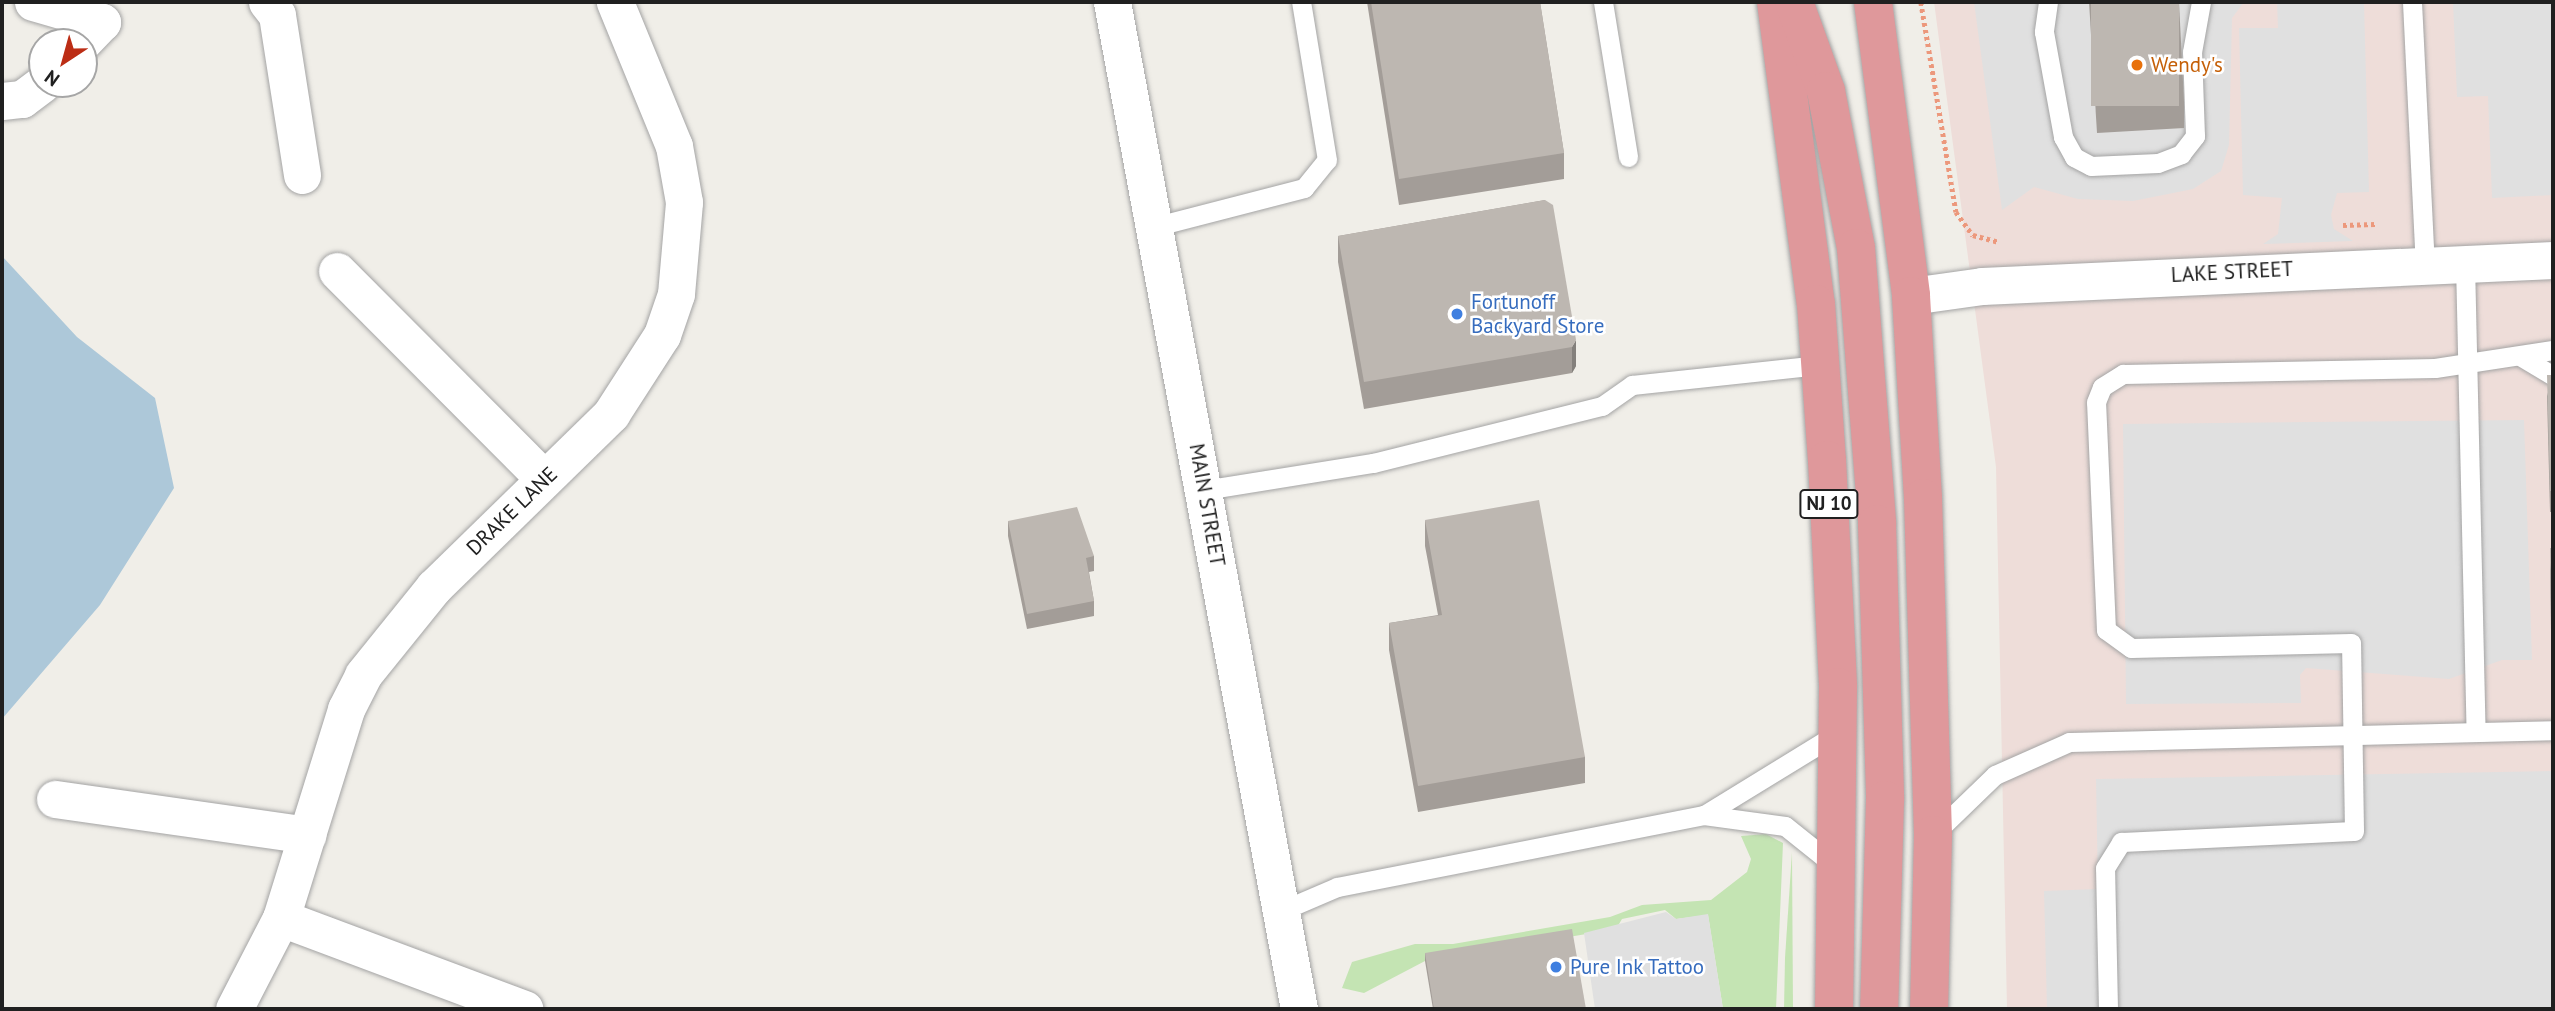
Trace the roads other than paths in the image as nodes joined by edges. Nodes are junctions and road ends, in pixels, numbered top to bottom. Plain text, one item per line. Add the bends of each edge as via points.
1 (33, 2) edge
2 (267, 2) edge
3 (615, 2) edge
4 (1112, 2) edge
5 (1301, 2) edge
6 (1603, 2) edge
7 (1776, 2) edge
8 (1794, 2) edge
9 (1873, 2) edge
10 (2048, 2) edge
11 (2201, 2) edge
12 (2412, 2) edge
13 (103, 22) edge
14 (28, 95) edge
15 (2, 101) edge
16 (1628, 157) dead end
17 (302, 175) dead end
18 (1157, 226) junction
19 (2553, 260) edge
20 (2465, 263) junction
21 (2425, 264) junction
22 (337, 271) dead end
23 (1911, 296) junction
24 (2553, 351) edge
25 (2520, 356) junction
26 (2469, 362) junction
27 (1819, 365) junction
28 (2553, 376) edge
29 (544, 479) junction
30 (1205, 490) junction
31 (2553, 730) edge
32 (2476, 732) junction
33 (1838, 733) junction
34 (2353, 735) junction
35 (55, 799) dead end
36 (1704, 815) junction
37 (307, 835) junction
38 (1933, 835) junction
39 (1837, 867) junction
40 (1281, 911) junction
41 (281, 918) junction
42 (234, 1009) edge
43 (526, 1009) edge
44 (1299, 1009) edge
45 (1834, 1009) edge
46 (1879, 1009) edge
47 (1929, 1009) edge
48 (2108, 1009) edge

1 - 13 street
2 - 17 street via 277,15
3 - 29 street, DRAKE LANE via 674,146 684,244 676,294 639,376 611,414
4 - 18 street, MAIN STREET
5 - 18 lane via 1326,160 1304,188
6 - 16 lane
7 - 27 highway, NJ 10
8 - 46 highway via 1826,91 1856,247 1878,538 1885,800
9 - 23 highway
10 - 11 lane via 2044,32 2063,136 2074,158 2091,166 2158,163 2181,154 2194,136 2192,51
12 - 21 lane
14 - 15 street
18 - 30 street, MAIN STREET
19 - 20 street, LAKE STREET
20 - 21 street, LAKE STREET
20 - 26 lane
21 - 23 street, LAKE STREET via 1982,286
22 - 29 street
23 - 38 highway
24 - 25 lane
25 - 26 lane
25 - 28 lane
26 - 32 lane
26 - 34 lane via 2123,373 2102,387 2096,402 2106,630 2131,648 2351,643
27 - 30 lane via 1632,385 1602,406 1373,463
27 - 33 highway, NJ 10
29 - 37 street, DRAKE LANE via 434,587 363,674
30 - 40 street, MAIN STREET
31 - 32 lane
32 - 34 lane
33 - 36 lane
33 - 39 highway, NJ 10
34 - 38 lane via 2069,742 1982,783
34 - 48 lane via 2354,831 2129,838 2116,846 2105,878
35 - 37 street
36 - 39 lane via 1785,827
36 - 40 lane via 1337,887
37 - 41 street, DRAKE LANE
38 - 47 highway
39 - 45 highway, NJ 10
40 - 44 street, MAIN STREET
41 - 42 street, DRAKE LANE
41 - 43 street

